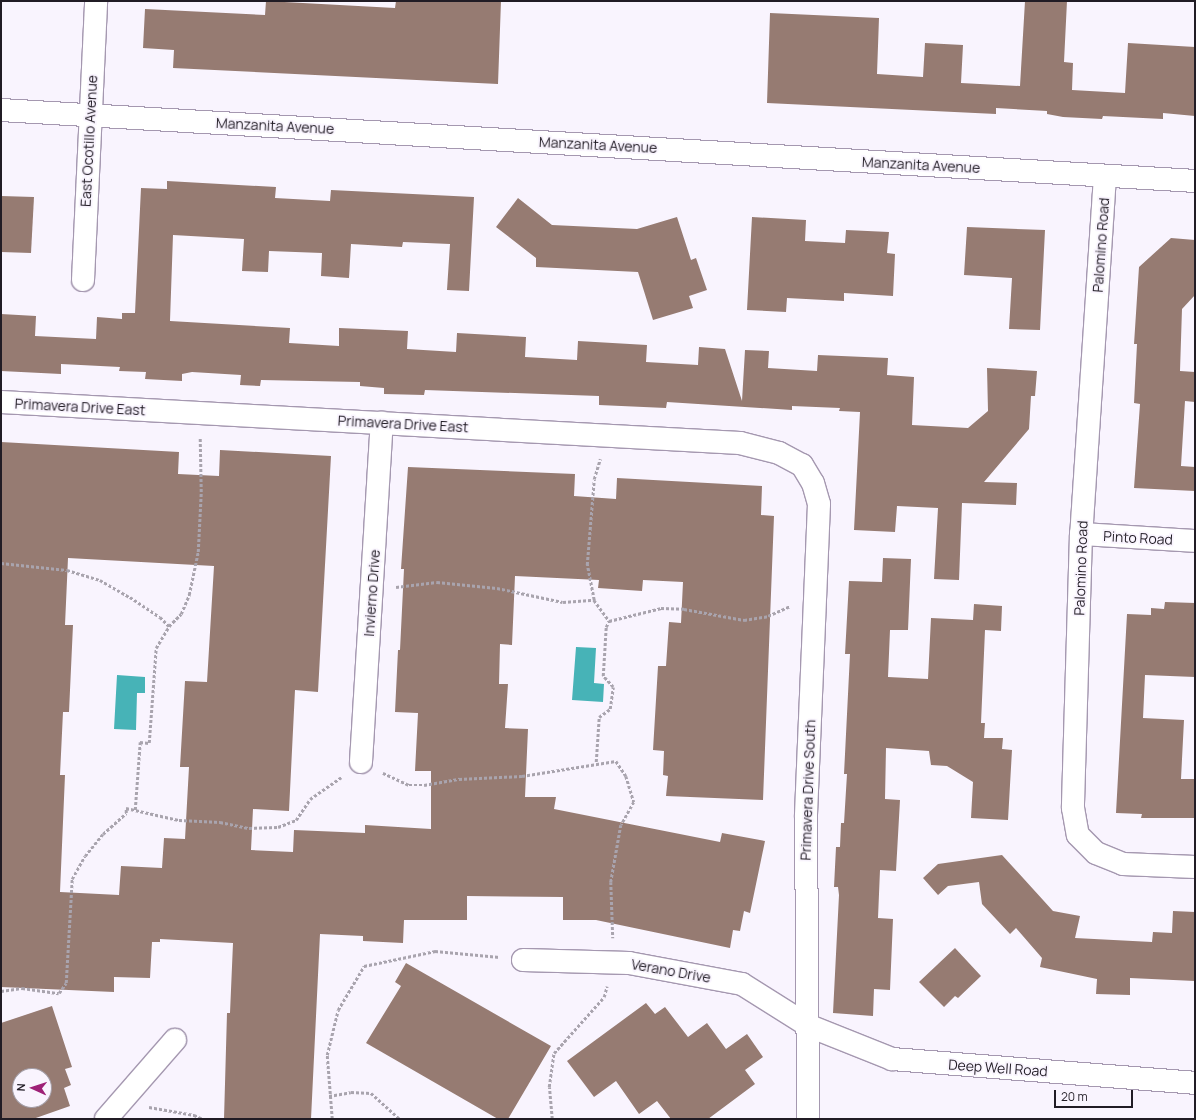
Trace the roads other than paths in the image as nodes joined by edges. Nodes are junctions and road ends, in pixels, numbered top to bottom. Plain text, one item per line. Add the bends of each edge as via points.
1 (96, 1) edge
2 (1, 110) edge
3 (91, 115) junction
4 (1105, 176) junction
5 (1195, 181) edge
6 (83, 280) dead end
7 (1, 402) edge
8 (382, 423) junction
9 (802, 465) joint
10 (1082, 534) junction
11 (1195, 541) edge
12 (361, 762) road end
13 (1195, 867) edge
14 (523, 960) road end
15 (807, 1025) junction
16 (175, 1040) dead end
17 (1195, 1083) edge
18 (106, 1119) edge
19 (808, 1119) edge

1 - 3 street, East Ocotillo Avenue
2 - 3 street, Manzanita Avenue
3 - 4 street, Manzanita Avenue
3 - 6 street, East Ocotillo Avenue
4 - 5 street, Manzanita Avenue
4 - 10 street, Palomino Road
7 - 8 street, Primavera Drive East
8 - 9 street, Primavera Drive East via 740,443 778,454
8 - 12 street, Invierno Drive
9 - 15 street, Primavera Drive South via 813,483 819,504 806,817
10 - 11 street, Pinto Road
10 - 13 street, Palomino Road via 1073,808 1078,835 1096,853 1123,864
14 - 15 street, Verano Drive via 614,963 742,984
15 - 17 street, Deep Well Road via 892,1059
15 - 19 street, Primavera Drive South
16 - 18 street

